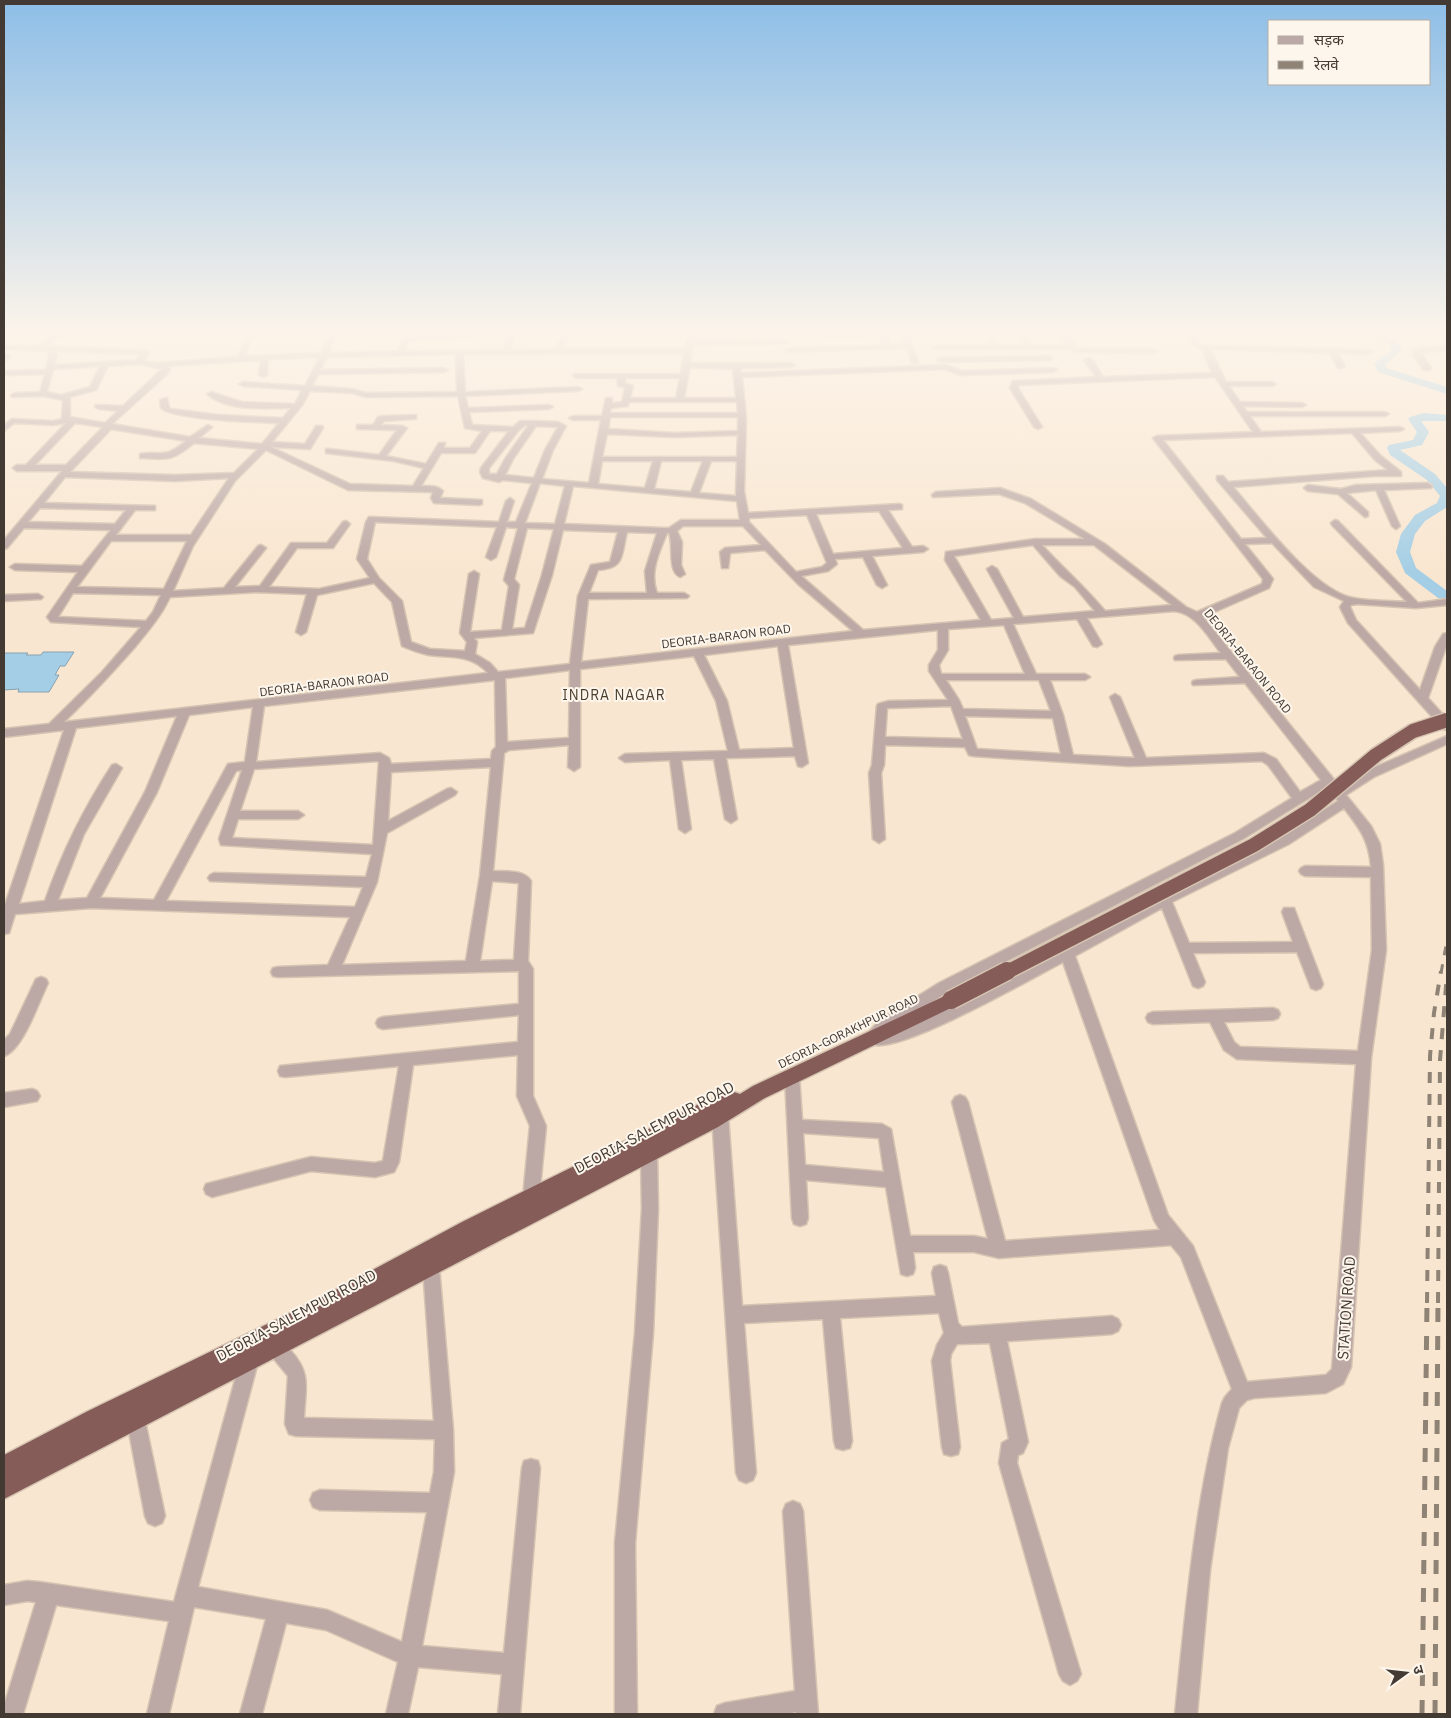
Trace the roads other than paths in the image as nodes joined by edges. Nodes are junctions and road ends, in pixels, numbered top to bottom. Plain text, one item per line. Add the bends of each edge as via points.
1 (66, 413) edge
2 (121, 413) edge
3 (186, 413) edge
4 (292, 413) edge
5 (465, 413) edge
6 (594, 413) edge
7 (606, 413) edge
8 (692, 413) edge
9 (1029, 413) edge
10 (1244, 414) joint
11 (1343, 414) junction
12 (1386, 414) dead end
13 (741, 415) joint
14 (413, 418) dead end
15 (573, 418) dead end
16 (71, 420) junction
17 (286, 421) junction
18 (534, 423) junction
19 (108, 425) junction
20 (208, 427) dead end
21 (360, 427) dead end
22 (376, 427) junction
23 (1038, 427) dead end
24 (319, 428) dead end
25 (4, 429) edge
26 (486, 429) junction
27 (515, 429) junction
28 (1400, 429) dead end
29 (1355, 430) junction
30 (603, 431) junction
31 (741, 433) junction
32 (1258, 433) junction
33 (192, 440) junction
34 (266, 445) junction
35 (329, 451) dead end
36 (143, 456) dead end
37 (381, 457) junction
38 (658, 458) junction
39 (598, 459) junction
40 (708, 459) junction
41 (741, 459) junction
42 (429, 467) junction
43 (17, 468) dead end
44 (28, 468) junction
45 (66, 471) junction
46 (1395, 472) junction
47 (236, 474) junction
48 (499, 478) junction
49 (536, 481) junction
50 (570, 483) junction
51 (592, 484) junction
52 (1413, 486) junction
53 (1428, 486) dead end
54 (1379, 487) junction
55 (1308, 488) dead end
56 (415, 489) junction
57 (649, 490) junction
58 (1341, 492) junction
59 (694, 494) junction
60 (936, 495) dead end
61 (741, 499) junction
62 (510, 501) dead end
63 (479, 502) dead end
64 (38, 505) junction
65 (899, 507) dead end
66 (132, 508) junction
67 (152, 508) dead end
68 (882, 508) junction
69 (811, 513) junction
70 (1364, 514) dead end
71 (744, 520) junction
72 (1335, 523) dead end
73 (346, 524) dead end
74 (23, 525) junction
75 (500, 525) junction
76 (521, 526) junction
77 (1396, 526) dead end
78 (117, 527) junction
79 (559, 528) junction
80 (623, 530) junction
81 (668, 530) junction
82 (15, 533) junction
83 (4, 534) edge
84 (108, 538) junction
85 (194, 538) junction
86 (1274, 540) junction
87 (1036, 542) junction
88 (1096, 542) junction
89 (1238, 542) junction
90 (4, 546) edge
91 (261, 548) dead end
92 (766, 548) junction
93 (923, 549) dead end
94 (909, 550) junction
95 (866, 554) junction
96 (491, 557) dead end
97 (831, 557) junction
98 (725, 566) dead end
99 (15, 567) dead end
100 (85, 569) junction
101 (992, 569) dead end
102 (474, 574) dead end
103 (680, 574) dead end
104 (794, 575) junction
105 (376, 580) junction
106 (882, 585) dead end
107 (263, 589) junction
108 (71, 590) junction
109 (227, 591) junction
110 (313, 592) junction
111 (167, 593) junction
112 (584, 596) junction
113 (653, 596) junction
114 (684, 596) dead end
115 (38, 597) dead end
116 (4, 598) edge
117 (1352, 601) junction
118 (1447, 602) edge
119 (1415, 605) junction
120 (1183, 609) junction
121 (1102, 614) junction
122 (1080, 615) junction
123 (1197, 616) junction
124 (1020, 620) junction
125 (1007, 621) junction
126 (988, 622) junction
127 (149, 624) junction
128 (943, 626) junction
129 (301, 632) dead end
130 (506, 633) junction
131 (861, 633) junction
132 (466, 634) junction
133 (1447, 636) edge
134 (782, 641) junction
135 (1097, 644) dead end
136 (697, 652) junction
137 (470, 655) junction
138 (1229, 656) junction
139 (1179, 658) dead end
140 (575, 666) junction
141 (498, 676) junction
142 (1038, 677) junction
143 (1085, 677) dead end
144 (938, 678) junction
145 (1248, 680) junction
146 (1197, 683) dead end
147 (1115, 697) dead end
148 (1426, 703) junction
149 (259, 704) junction
150 (957, 708) junction
151 (184, 713) junction
152 (1058, 715) junction
153 (1443, 718) edge
154 (71, 726) junction
155 (1447, 726) edge
156 (52, 728) junction
157 (4, 733) edge
158 (1447, 740) edge
159 (574, 741) junction
160 (880, 741) junction
161 (969, 743) junction
162 (502, 748) junction
163 (719, 754) junction
164 (734, 754) junction
165 (675, 756) junction
166 (625, 758) dead end
167 (1068, 759) junction
168 (1142, 762) junction
169 (497, 763) junction
170 (250, 764) junction
171 (574, 767) dead end
172 (116, 768) dead end
173 (385, 768) junction
174 (1329, 780) junction
175 (451, 792) dead end
176 (1343, 797) junction
177 (1299, 799) junction
178 (234, 815) junction
179 (298, 815) dead end
180 (1358, 816) joint
181 (731, 819) dead end
182 (685, 829) dead end
183 (380, 830) junction
184 (879, 839) dead end
185 (377, 850) junction
186 (1305, 871) dead end
187 (1378, 872) junction
188 (486, 876) junction
189 (214, 878) dead end
190 (371, 882) junction
191 (1165, 900) junction
192 (91, 904) junction
193 (50, 905) junction
194 (158, 906) junction
195 (10, 910) junction
196 (358, 912) junction
197 (1288, 912) dead end
198 (4, 930) edge
199 (1302, 947) junction
200 (1184, 948) junction
201 (1067, 954) junction
202 (521, 964) junction
203 (472, 966) junction
204 (333, 970) junction
205 (278, 972) dead end
206 (1198, 982) dead end
207 (41, 983) dead end
208 (1316, 984) dead end
209 (525, 1010) junction
210 (1273, 1014) dead end
211 (1214, 1016) junction
212 (1153, 1018) dead end
213 (384, 1023) dead end
214 (869, 1040) junction
215 (524, 1048) junction
216 (4, 1050) edge
217 (1364, 1058) junction
218 (407, 1059) junction
219 (285, 1071) dead end
220 (792, 1076) junction
221 (759, 1092) joint
222 (32, 1096) dead end
223 (4, 1100) edge
224 (960, 1102) dead end
225 (718, 1112) junction
226 (795, 1126) junction
227 (649, 1154) junction
228 (797, 1172) junction
229 (893, 1180) junction
230 (212, 1190) dead end
231 (531, 1198) junction
232 (800, 1218) dead end
233 (1174, 1237) junction
234 (903, 1244) junction
235 (999, 1250) junction
236 (431, 1267) junction
237 (907, 1268) dead end
238 (940, 1273) dead end
239 (945, 1304) junction
240 (831, 1310) junction
241 (734, 1315) junction
242 (1112, 1324) dead end
243 (954, 1333) junction
244 (997, 1334) junction
245 (276, 1348) junction
246 (249, 1362) junction
247 (1242, 1392) junction
248 (136, 1421) junction
249 (444, 1430) junction
250 (843, 1441) dead end
251 (951, 1446) dead end
252 (4, 1467) edge
253 (531, 1468) dead end
254 (746, 1473) dead end
255 (4, 1488) edge
256 (320, 1500) dead end
257 (439, 1503) junction
258 (793, 1511) dead end
259 (155, 1516) dead end
260 (49, 1593) junction
261 (4, 1595) edge
262 (184, 1604) junction
263 (279, 1611) junction
264 (410, 1656) junction
265 (514, 1664) junction
266 (1070, 1674) dead end
267 (806, 1707) edge
268 (12, 1714) edge
269 (158, 1714) edge
270 (251, 1714) edge
271 (397, 1714) edge
272 (509, 1714) edge
273 (626, 1714) edge
274 (725, 1714) edge
275 (1186, 1714) edge

1 - 16 street via 65,418
2 - 19 street
3 - 17 street
4 - 17 street
5 - 26 street via 468,427
6 - 15 street
7 - 30 street
8 - 13 street
9 - 23 street
10 - 11 street
10 - 32 street
11 - 12 street
11 - 29 street
13 - 31 street
14 - 22 street via 383,418
16 - 19 street
16 - 25 street via 12,422
16 - 44 street
17 - 34 street
18 - 27 street via 519,424
18 - 48 street
18 - 49 street via 562,426
19 - 33 street
19 - 45 street
20 - 33 street
21 - 22 street
22 - 37 street via 404,429
24 - 34 street via 307,447
26 - 27 street
26 - 42 street via 472,451 441,447
27 - 48 street via 484,470 486,476
28 - 29 street
29 - 32 street
29 - 46 street via 1378,458
30 - 31 street via 674,435
30 - 39 street
31 - 41 street
32 - 89 street via 1156,439
33 - 34 street
33 - 36 street via 171,456
34 - 47 street
34 - 56 street via 348,487
35 - 37 street
37 - 42 street
38 - 39 street
38 - 40 street
38 - 57 street
39 - 51 street
40 - 41 street
40 - 59 street
41 - 61 street
42 - 56 street
43 - 44 street
44 - 45 street
45 - 47 street via 175,478
45 - 64 street
46 - 52 street
46 - 86 street via 1277,482 1223,481
47 - 85 street
48 - 49 street
49 - 50 street
49 - 76 street
50 - 51 street
50 - 79 street
51 - 57 street
52 - 53 street
52 - 54 street
54 - 58 street
54 - 77 street
55 - 58 street
56 - 63 street via 438,490 437,500
57 - 59 street
58 - 70 street
59 - 61 street
60 - 88 street via 990,490 1008,492
61 - 71 street
62 - 75 street
64 - 66 street
64 - 74 street
65 - 68 street
66 - 67 street
66 - 78 street
68 - 69 street
68 - 94 street
69 - 71 street
69 - 97 street
71 - 81 street via 681,523
71 - 92 street
72 - 119 street
73 - 107 street via 330,546 294,545
74 - 78 street
74 - 82 street
75 - 76 street
75 - 96 street
75 - 105 street via 372,519 362,559
76 - 79 street
76 - 130 street via 509,580 514,585
78 - 84 street
79 - 80 street
79 - 130 street via 530,630
80 - 81 street
80 - 112 street via 614,563 594,567
81 - 103 street via 677,542 676,565
81 - 113 street via 648,572
82 - 83 street
82 - 90 street
84 - 85 street
84 - 100 street
85 - 111 street
86 - 89 street
86 - 117 street via 1317,585
87 - 88 street
87 - 121 street via 1063,574 1078,584
87 - 126 street via 948,554
88 - 120 street
89 - 123 street via 1268,579 1266,586
91 - 109 street
92 - 98 street via 728,550 725,552
92 - 104 street
93 - 94 street
94 - 95 street
95 - 97 street
95 - 106 street
97 - 104 street via 829,568
99 - 100 street
100 - 108 street
101 - 124 street
102 - 132 street
104 - 131 street
105 - 110 street
105 - 137 street via 397,601 406,644 419,650
107 - 109 street
107 - 110 street
108 - 111 street
108 - 127 street via 53,619
109 - 111 street
110 - 129 street
111 - 127 street
112 - 113 street
112 - 140 street
113 - 114 street
115 - 116 street
117 - 119 street
117 - 148 street via 1345,606 1352,621
118 - 119 street
120 - 121 street, DEORIA-BARAON ROAD
120 - 123 street, DEORIA-BARAON ROAD
121 - 122 street, DEORIA-BARAON ROAD
122 - 124 street, DEORIA-BARAON ROAD
122 - 135 street
123 - 138 street, DEORIA-BARAON ROAD
124 - 125 street, DEORIA-BARAON ROAD
125 - 126 street, DEORIA-BARAON ROAD
125 - 142 street
126 - 128 street, DEORIA-BARAON ROAD
127 - 156 street via 106,674
128 - 131 street, DEORIA-BARAON ROAD
128 - 144 street via 943,650 934,665
130 - 132 street
131 - 134 street, DEORIA-BARAON ROAD
132 - 137 street via 472,642
133 - 148 street via 1440,647
134 - 136 street, DEORIA-BARAON ROAD
134 - 164 street via 801,757
136 - 140 street, DEORIA-BARAON ROAD
136 - 164 street via 719,690 729,719
137 - 141 street via 483,660
138 - 139 street
138 - 145 street, DEORIA-BARAON ROAD
140 - 141 street, DEORIA-BARAON ROAD
140 - 159 street
141 - 149 street, DEORIA-BARAON ROAD
141 - 162 street
142 - 143 street
142 - 144 street
142 - 152 street
144 - 150 street
145 - 146 street
145 - 174 street, DEORIA-BARAON ROAD
147 - 168 street
148 - 153 street
149 - 151 street, DEORIA-BARAON ROAD
149 - 170 street
150 - 152 street
150 - 160 street via 882,706
150 - 161 street
151 - 154 street, DEORIA-BARAON ROAD
151 - 192 street via 151,792
152 - 167 street
153 - 155 street
153 - 214 highway, DEORIA-GORAKHPUR ROAD, bridge via 1413,731 1376,754 1310,810 1254,845
154 - 156 street, DEORIA-BARAON ROAD
154 - 195 street
156 - 157 street, DEORIA-BARAON ROAD
158 - 176 street via 1370,774
159 - 162 street
159 - 171 street
160 - 161 street
160 - 184 street via 875,773
161 - 167 street via 976,753
162 - 169 street via 498,751
163 - 164 street
163 - 165 street
163 - 181 street
165 - 166 street
165 - 182 street
167 - 168 street
168 - 177 street via 1264,757 1272,762
169 - 173 street
169 - 188 street
170 - 173 street via 380,757 385,761
170 - 178 street
170 - 194 street via 230,769
172 - 193 street via 74,840
173 - 183 street
174 - 176 street, DEORIA-BARAON ROAD
174 - 177 street
175 - 183 street
176 - 180 street, DEORIA-BARAON ROAD
176 - 191 street via 1285,841
177 - 214 street via 1239,836 944,988 885,1024
178 - 179 street
178 - 185 street via 225,842
180 - 187 street, STATION ROAD via 1374,844
183 - 185 street
185 - 190 street
186 - 187 street
187 - 217 street, STATION ROAD via 1379,950
188 - 202 street via 519,877 525,881
188 - 203 street
189 - 190 street
190 - 196 street
191 - 200 street
191 - 201 street
192 - 193 street
192 - 194 street
193 - 195 street
194 - 196 street
195 - 198 street
196 - 204 street
197 - 199 street
199 - 200 street
199 - 208 street
200 - 206 street
201 - 214 street via 929,1024 899,1035
201 - 233 street via 1162,1220
202 - 203 street
202 - 209 street via 526,969
203 - 204 street
204 - 205 street
207 - 216 street via 15,1038
209 - 213 street
209 - 215 street
210 - 211 street
211 - 212 street
211 - 217 street via 1236,1053
214 - 220 highway, DEORIA-GORAKHPUR ROAD
215 - 218 street
215 - 231 street via 526,1103 538,1126
217 - 247 street, STATION ROAD via 1339,1377 1326,1384
218 - 219 street
218 - 230 street via 388,1167 375,1170 311,1164
220 - 221 highway, DEORIA-GORAKHPUR ROAD
220 - 226 street
221 - 225 highway, DEORIA-SALEMPUR ROAD
222 - 223 street
224 - 235 street
225 - 227 highway, DEORIA-SALEMPUR ROAD
225 - 231 highway, DEORIA-SALEMPUR ROAD via 705,1110
225 - 241 street
226 - 228 street
226 - 229 street via 884,1132
227 - 236 highway, DEORIA-SALEMPUR ROAD
227 - 273 street via 650,1209 644,1333 625,1543
228 - 229 street
228 - 232 street
229 - 234 street
231 - 252 highway, DEORIA-SALEMPUR ROAD via 322,1308
233 - 235 street
233 - 247 street via 1187,1252
234 - 235 street via 974,1244
234 - 237 street
236 - 245 highway, DEORIA-SALEMPUR ROAD
236 - 249 street
238 - 239 street
239 - 240 street
239 - 243 street
240 - 241 street
240 - 250 street
241 - 254 street
242 - 244 street
243 - 244 street via 959,1336
243 - 251 street via 941,1361
244 - 266 street via 1018,1442 1008,1450 1008,1463
245 - 246 highway, DEORIA-SALEMPUR ROAD
245 - 249 street via 295,1369 296,1427
246 - 248 highway, DEORIA-SALEMPUR ROAD
246 - 262 street
247 - 275 street via 1231,1403 1219,1448 1200,1570
248 - 255 highway, DEORIA-SALEMPUR ROAD
248 - 259 street
249 - 257 street via 444,1472
253 - 265 street
256 - 257 street
257 - 264 street
258 - 267 street
260 - 261 street via 27,1591
260 - 262 street
260 - 268 street
262 - 263 street
262 - 269 street
263 - 264 street via 327,1620
263 - 270 street
264 - 265 street
264 - 271 street
265 - 272 street
267 - 274 street

